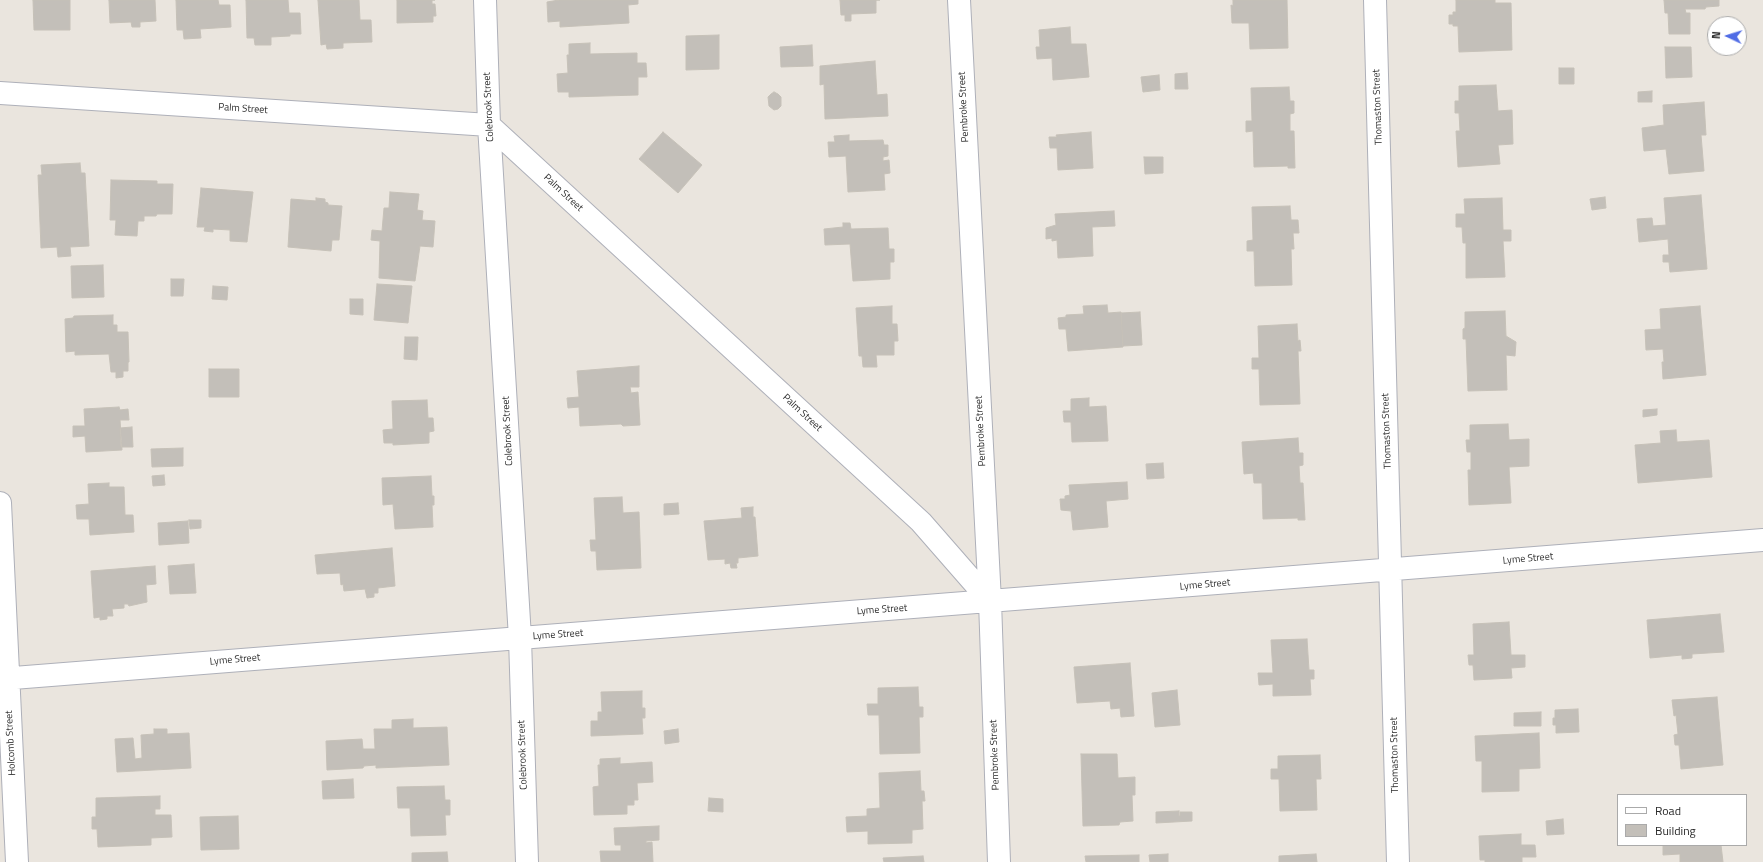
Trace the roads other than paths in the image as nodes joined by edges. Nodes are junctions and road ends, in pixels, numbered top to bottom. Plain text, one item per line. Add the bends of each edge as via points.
1 (485, 0) edge
2 (959, 0) edge
3 (1375, 0) edge
4 (0, 93) edge
5 (489, 125) junction
6 (0, 503) edge
7 (1763, 540) edge
8 (1390, 570) junction
9 (990, 601) junction
10 (520, 638) junction
11 (4, 679) edge
12 (17, 862) edge
13 (527, 862) edge
14 (999, 862) edge
15 (1398, 862) edge

1 - 5 street, Colebrook Street
2 - 9 street, Pembroke Street
3 - 8 street, Thomaston Street
4 - 5 street, Palm Street
5 - 9 street, Palm Street via 921,522
5 - 10 street, Colebrook Street
6 - 11 street, Holcomb Street
7 - 8 street, Lyme Street
8 - 9 street, Lyme Street
8 - 15 street, Thomaston Street
9 - 10 street, Lyme Street
9 - 14 street, Pembroke Street
10 - 11 street, Lyme Street
10 - 13 street, Colebrook Street
11 - 12 street, Holcomb Street

